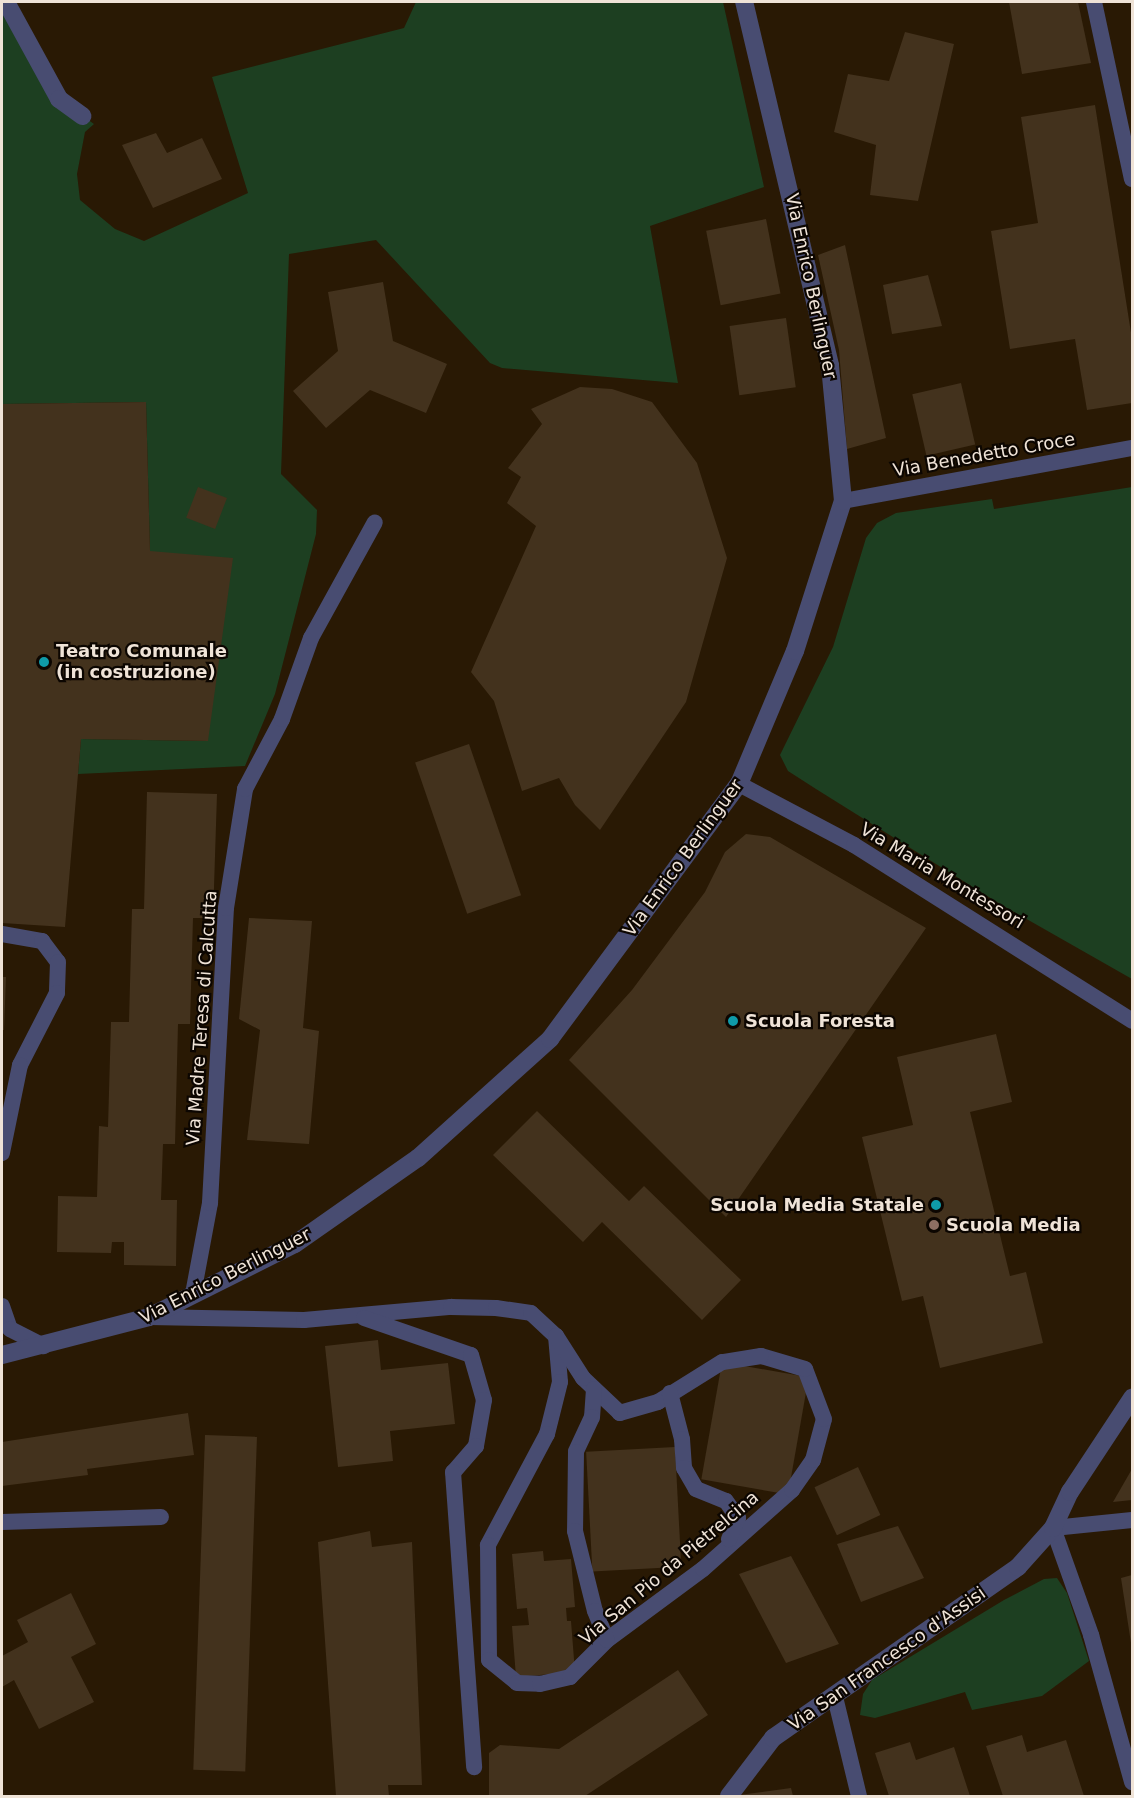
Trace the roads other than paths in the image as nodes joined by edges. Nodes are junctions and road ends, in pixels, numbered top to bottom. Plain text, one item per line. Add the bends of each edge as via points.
1 (6, 2) edge
2 (744, 2) edge
3 (1094, 2) edge
4 (82, 116) dead end
5 (1132, 179) edge
6 (1132, 448) edge
7 (843, 501) junction
8 (375, 522) dead end
9 (739, 784) junction
10 (2, 934) edge
11 (1125, 1011) edge
12 (1132, 1021) edge
13 (2, 1153) edge
14 (193, 1294) junction
15 (2, 1306) edge
16 (358, 1316) junction
17 (149, 1317) junction
18 (556, 1336) junction
19 (44, 1346) junction
20 (2, 1355) edge
21 (594, 1389) junction
22 (670, 1393) junction
23 (1132, 1398) edge
24 (162, 1517) dead end
25 (1132, 1520) edge
26 (2, 1522) edge
27 (1053, 1528) junction
28 (726, 1545) junction
29 (607, 1640) junction
30 (835, 1697) junction
31 (474, 1767) dead end
32 (1132, 1782) edge
33 (729, 1797) edge
34 (860, 1797) edge

1 - 4 street via 59,99
2 - 7 street, Via Enrico Berlinguer via 830,365
3 - 5 lane
6 - 7 lane, Via Benedetto Croce
7 - 9 street, Via Enrico Berlinguer via 795,651
8 - 14 lane, Via Madre Teresa di Calcutta via 311,638 282,718 245,789 226,908 210,1203
9 - 11 lane, Via Maria Montessori via 854,845
9 - 14 street, Via Enrico Berlinguer via 550,1039 418,1158 295,1244
10 - 13 lane via 42,941 58,962 57,993 20,1065
11 - 12 lane, Via Maria Montessori
14 - 17 street, Via Enrico Berlinguer
15 - 19 lane via 10,1329
16 - 17 lane, Via San Pio da Pietrelcina via 294,1320
16 - 18 lane, Via San Pio da Pietrelcina via 451,1306 496,1308 531,1313
16 - 31 lane via 471,1355 484,1400 476,1446 453,1472
17 - 19 street, Via Enrico Berlinguer
18 - 21 lane, Via San Pio da Pietrelcina
18 - 29 lane, Via San Pio da Pietrelcina via 560,1382 547,1434 488,1545 489,1660 517,1683 540,1683 570,1677
19 - 20 street, Via Enrico Berlinguer
21 - 22 lane, Via San Pio da Pietrelcina via 620,1413
21 - 29 lane via 592,1417 576,1452 575,1531 595,1611
22 - 28 lane via 682,1439 684,1468 696,1490 726,1502 738,1518
22 - 28 lane, Via San Pio da Pietrelcina via 722,1362 761,1356 805,1369 813,1383 824,1419 813,1460 792,1490
23 - 27 street, Via San Francesco d'Assisi via 1070,1492
24 - 26 lane
25 - 27 lane
27 - 30 street, Via San Francesco d'Assisi via 1018,1567
27 - 32 lane via 1091,1635
28 - 29 lane, Via San Pio da Pietrelcina via 703,1569
30 - 33 street, Via San Francesco d'Assisi via 773,1738
30 - 34 lane

